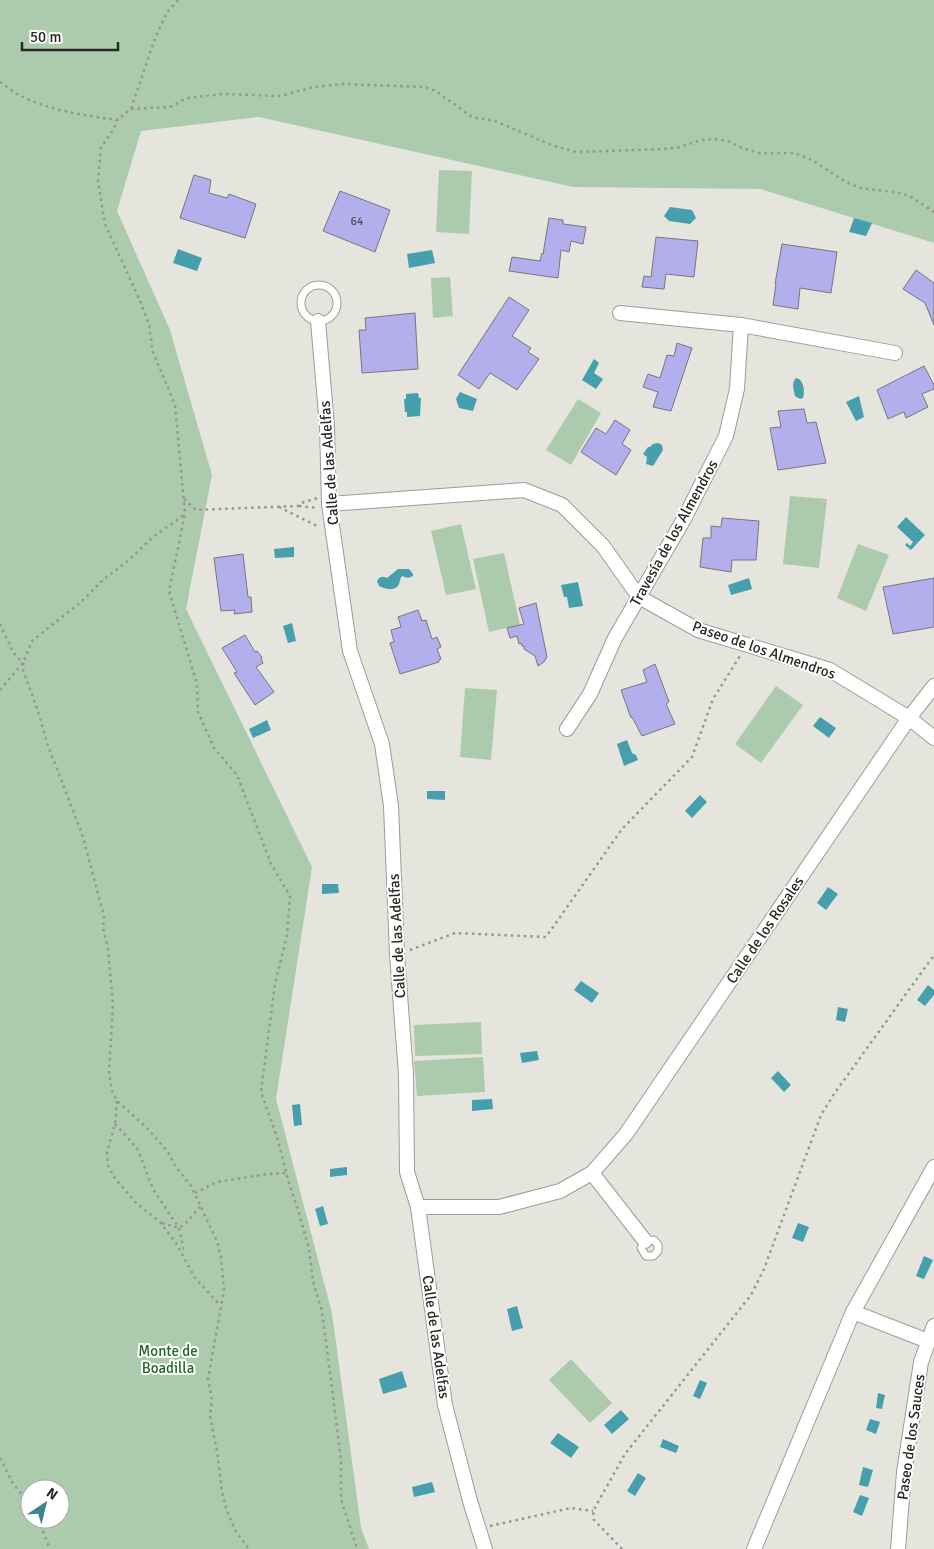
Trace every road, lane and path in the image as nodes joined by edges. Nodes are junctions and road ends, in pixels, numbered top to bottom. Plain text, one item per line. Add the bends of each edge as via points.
1 (178, 0) edge
2 (0, 82) edge
3 (131, 109) junction
4 (117, 120) junction
5 (934, 212) edge
6 (620, 313) dead end
7 (318, 321) junction
8 (741, 325) junction
9 (896, 353) dead end
10 (184, 498) junction
11 (329, 502) junction
12 (278, 506) junction
13 (298, 506) junction
14 (185, 514) junction
15 (333, 535) junction
16 (639, 597) junction
17 (0, 624) edge
18 (747, 644) junction
19 (23, 664) junction
20 (934, 686) edge
21 (0, 690) edge
22 (910, 718) junction
23 (567, 729) dead end
24 (934, 738) edge
25 (397, 954) junction
26 (934, 955) edge
27 (117, 1101) junction
28 (115, 1124) junction
29 (934, 1167) edge
30 (286, 1173) junction
31 (592, 1173) junction
32 (195, 1193) junction
33 (201, 1206) junction
34 (418, 1207) junction
35 (160, 1222) junction
36 (179, 1228) junction
37 (645, 1240) dead end
38 (184, 1256) junction
39 (220, 1305) junction
40 (853, 1312) junction
41 (934, 1326) edge
42 (928, 1341) junction
43 (928, 1365) edge
44 (0, 1458) edge
45 (20, 1492) edge
46 (593, 1511) junction
47 (42, 1529) edge
48 (479, 1529) junction
49 (50, 1549) edge
50 (249, 1549) edge
51 (358, 1549) edge
52 (485, 1549) edge
53 (622, 1549) edge
54 (754, 1549) edge
55 (898, 1549) edge

1 - 3 path via 167,12
2 - 4 path via 20,96 48,106
3 - 4 path
3 - 5 path via 170,108 187,98 223,94 280,96 343,84 425,87 436,91 472,117 495,120 554,146 577,152 665,149 702,140 728,141 759,153 794,153 860,188 901,193
4 - 10 path via 101,148 98,181 105,224 141,302 154,352 175,405
6 - 8 street
7 - 7 lane via 330,317 337,304 332,290 320,286 311,287 302,299 304,313
7 - 11 street, Calle de las Adelfas via 327,426
8 - 9 street
8 - 16 street, Travesía de los Almendros via 737,389 726,436 684,519
10 - 12 path via 196,510
10 - 14 path
11 - 13 path
11 - 13 path via 304,502
11 - 15 street, Calle de las Adelfas
11 - 16 street, Paseo de los Almendros via 524,490 562,506 603,546
12 - 13 path
12 - 15 path
14 - 19 path via 153,537 32,641
14 - 30 path via 169,591 197,684 198,712 214,748 237,775 271,864 290,896 288,935 275,984 261,1092 276,1132
15 - 25 street, Calle de las Adelfas via 350,651 382,744 391,806
16 - 18 street, Paseo de los Almendros via 698,630
16 - 23 street, Travesía de los Almendros via 615,638 590,694
17 - 19 path via 13,652
18 - 22 street, Paseo de los Almendros via 830,670
18 - 25 path via 713,699 692,757 622,829 546,938 455,933
19 - 21 path
19 - 27 path via 47,743 82,834 104,916 112,1004 109,1073
20 - 22 street, Calle de los Rosales
22 - 24 street, Paseo de los Almendros
22 - 31 street, Calle de los Rosales via 626,1134
25 - 34 street, Calle de las Adelfas via 406,1075 407,1172
26 - 46 path via 821,1115 752,1295 625,1454
27 - 28 path
27 - 32 path via 168,1152
28 - 35 path via 107,1152 108,1165 135,1202
28 - 36 path via 136,1148 153,1189
29 - 40 street
30 - 32 path via 217,1182
30 - 51 path via 309,1250 322,1312 341,1460 341,1499
31 - 34 street, Calle de los Rosales via 560,1191 499,1207
31 - 37 street
32 - 33 path
33 - 36 path
33 - 39 path via 221,1257 224,1290
34 - 48 street, Calle de las Adelfas via 445,1405
35 - 36 path
35 - 38 path
36 - 38 path
38 - 39 path via 195,1278
39 - 50 path via 208,1378 212,1400 210,1416 226,1508 235,1530
40 - 42 street
40 - 54 street
41 - 42 street, Paseo de los Sauces
42 - 43 street, Paseo de los Sauces
43 - 55 street, Paseo de los Sauces via 904,1472
44 - 45 path
46 - 48 path via 571,1508
46 - 53 path via 594,1520
47 - 49 path
48 - 52 street, Calle de las Adelfas

